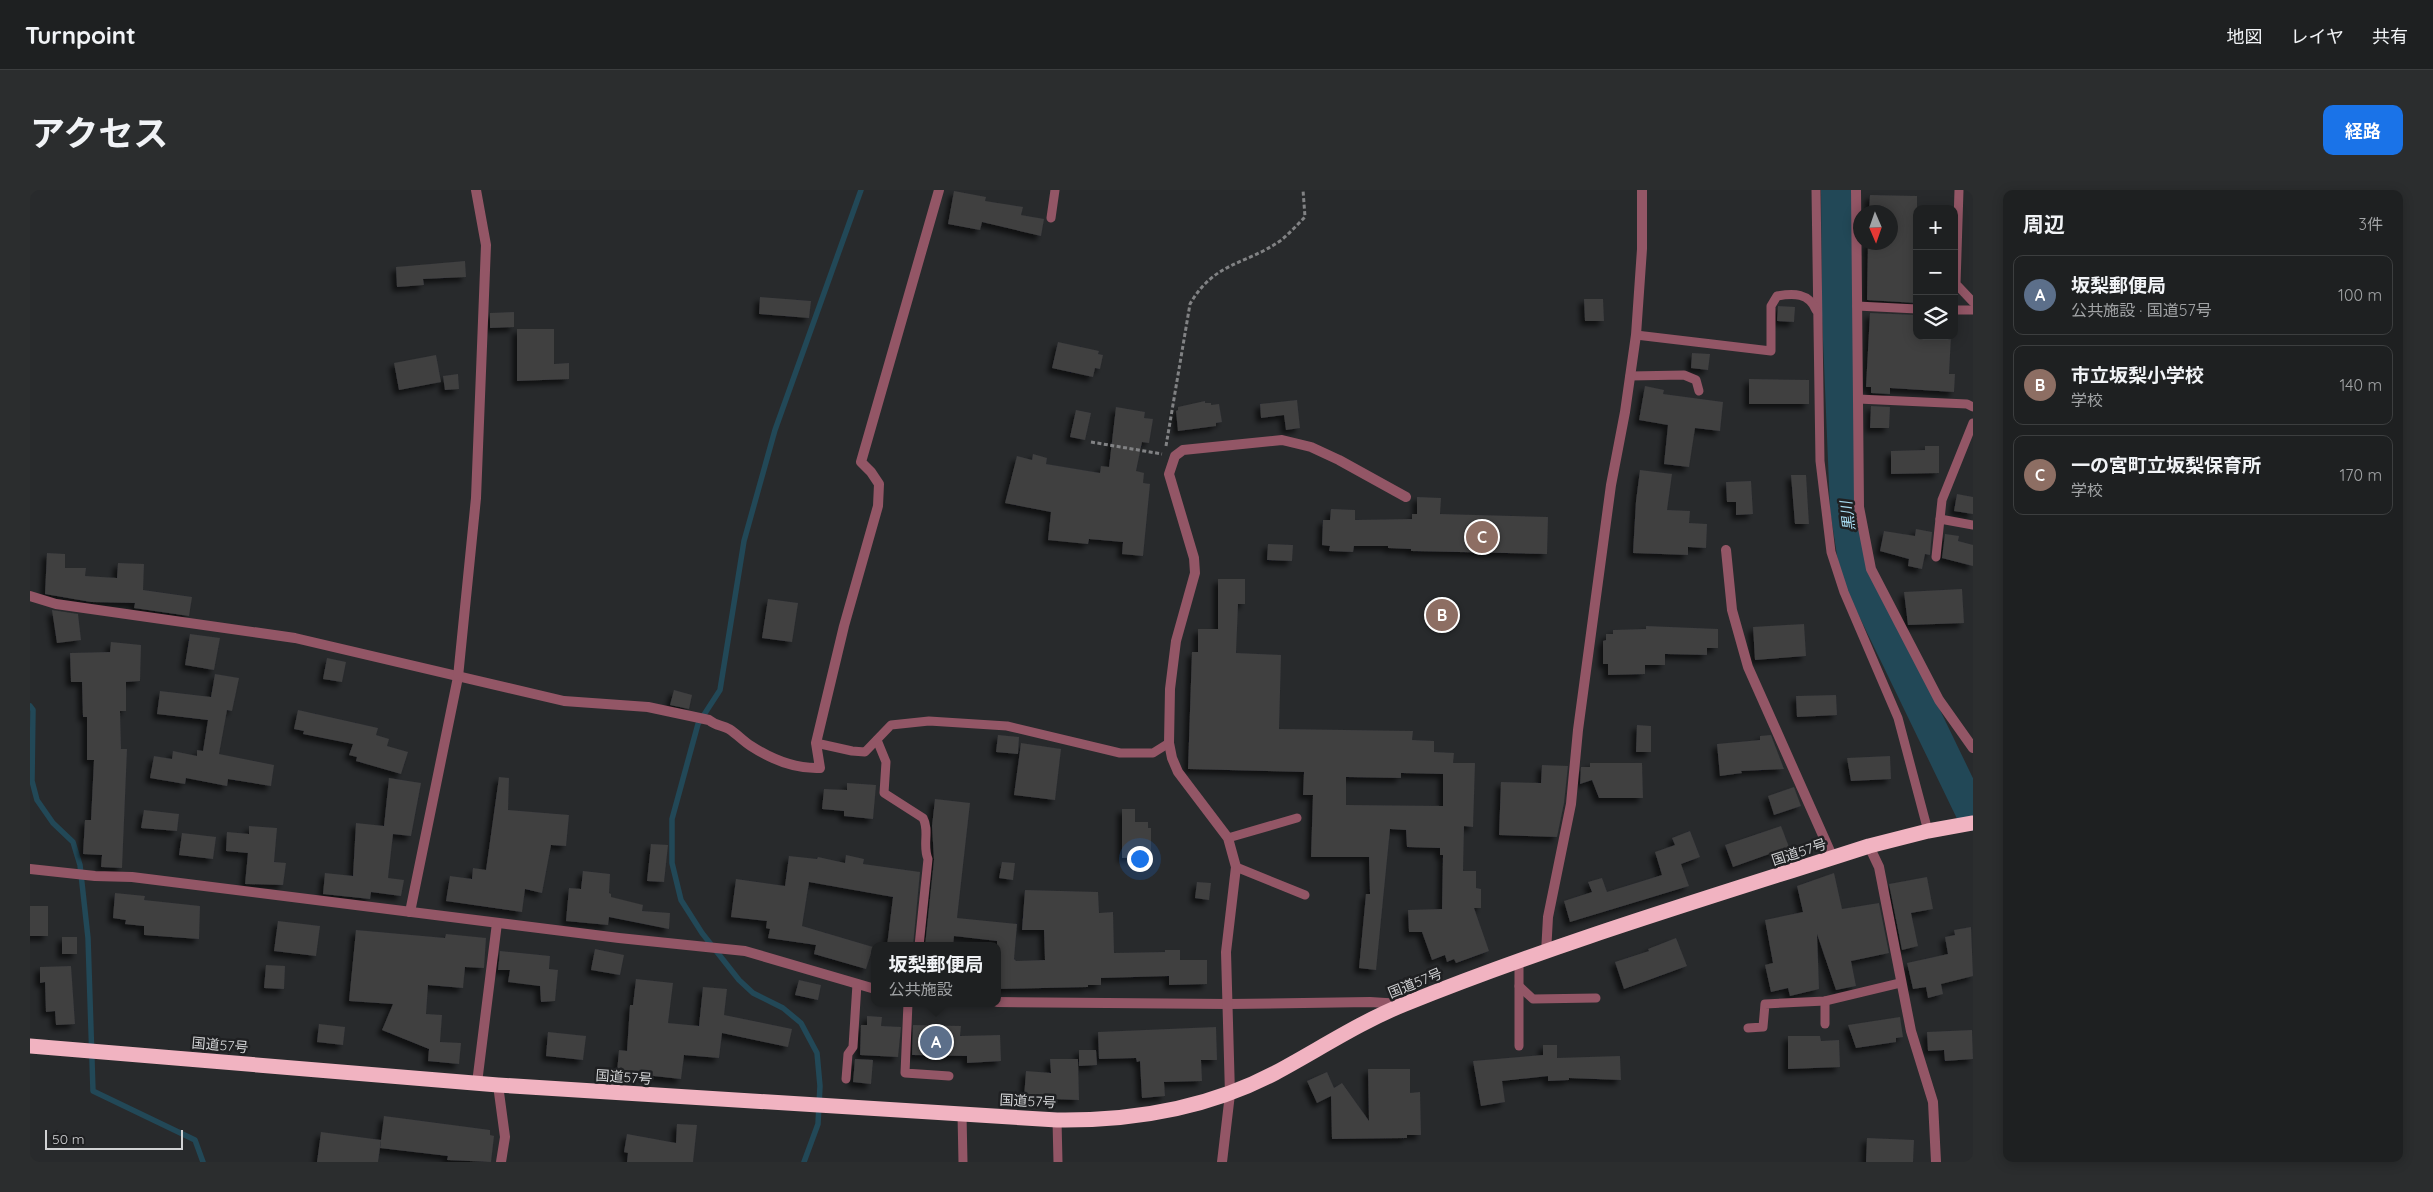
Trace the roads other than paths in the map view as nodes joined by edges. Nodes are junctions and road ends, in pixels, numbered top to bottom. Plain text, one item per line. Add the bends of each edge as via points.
1 (476, 190) edge
2 (939, 190) edge
3 (1055, 190) edge
4 (1642, 190) edge
5 (1816, 190) edge
6 (1856, 190) edge
7 (1959, 190) edge
8 (1051, 218) dead end
9 (1973, 302) edge
10 (1857, 306) junction
11 (1913, 308) edge
12 (1958, 310) edge
13 (1973, 310) edge
14 (1819, 315) junction
15 (1636, 334) junction
16 (1630, 376) junction
17 (1699, 391) dead end
18 (1858, 399) junction
19 (1973, 407) edge
20 (1973, 423) edge
21 (1406, 497) dead end
22 (1940, 519) junction
23 (1973, 525) edge
24 (1726, 550) dead end
25 (1936, 557) dead end
26 (30, 596) edge
27 (458, 677) junction
28 (878, 740) junction
29 (816, 743) junction
30 (1169, 743) junction
31 (1973, 748) edge
32 (1297, 818) dead end
33 (1973, 823) edge
34 (1928, 831) junction
35 (1228, 838) junction
36 (1869, 846) junction
37 (1833, 858) junction
38 (1236, 867) junction
39 (30, 869) edge
40 (1306, 895) dead end
41 (410, 912) junction
42 (498, 922) junction
43 (919, 942) edge
44 (1546, 953) junction
45 (1519, 961) junction
46 (1900, 983) junction
47 (857, 984) junction
48 (1519, 986) junction
49 (871, 988) edge
50 (1596, 998) dead end
51 (1825, 1001) junction
52 (1001, 1002) edge
53 (1228, 1004) junction
54 (1404, 1004) junction
55 (908, 1007) edge
56 (1825, 1024) dead end
57 (1748, 1028) dead end
58 (30, 1046) edge
59 (1518, 1046) dead end
60 (949, 1076) dead end
61 (846, 1079) dead end
62 (477, 1083) junction
63 (498, 1085) junction
64 (1230, 1094) junction
65 (962, 1114) junction
66 (1057, 1120) junction
67 (501, 1162) edge
68 (963, 1162) edge
69 (1058, 1162) edge
70 (1222, 1162) edge
71 (1936, 1162) edge

1 - 27 street via 486,245 477,488
2 - 29 street via 861,462 872,472 878,484 878,506 844,626
3 - 8 lane
4 - 15 street
5 - 14 lane
6 - 10 street
7 - 9 lane via 1956,284
10 - 11 lane
10 - 18 street
12 - 13 lane
14 - 15 lane via 1813,302 1807,298 1797,294 1777,296 1770,306 1771,351
14 - 34 lane via 1820,461 1831,552 1844,592 1898,718
15 - 16 street
16 - 17 lane via 1684,375 1696,380
16 - 44 street via 1611,484 1571,804 1548,917
18 - 19 lane via 1967,404
18 - 31 street via 1859,507 1870,569 1939,700
20 - 22 lane via 1942,500
21 - 30 street via 1340,460 1311,447 1282,440 1183,450 1175,456 1169,474 1170,484 1194,558 1195,573 1176,641 1170,688
22 - 23 lane
22 - 25 lane
24 - 37 street via 1732,610 1748,666
26 - 27 street via 56,604 295,638
27 - 29 street via 564,701 648,707 709,720 716,726 727,727 770,758 805,769 820,768
27 - 41 street
28 - 29 lane via 864,752
28 - 30 lane via 891,725 929,721 1007,726 1120,753 1153,753
28 - 43 lane via 886,762 884,794 926,823 924,850 928,858
30 - 35 street via 1178,772
32 - 35 lane
33 - 34 highway, 国道57号
34 - 36 highway, 国道57号
35 - 38 street
36 - 37 highway, 国道57号
36 - 46 street via 1879,867
37 - 44 highway, 国道57号
38 - 40 lane
38 - 53 street via 1226,952 1225,992
39 - 41 street via 132,877
41 - 42 street
42 - 47 street via 745,951
42 - 62 street
44 - 45 highway, 国道57号
45 - 48 lane
45 - 54 highway, 国道57号
46 - 51 lane
46 - 71 street via 1933,1102
47 - 49 street
47 - 61 lane via 853,1047 848,1054
48 - 50 lane via 1533,999
48 - 59 lane
51 - 56 lane
51 - 57 lane via 1765,1004 1763,1027
52 - 53 street
53 - 54 street
53 - 64 street
54 - 64 highway, 国道57号
55 - 60 lane via 905,1073
58 - 62 highway, 国道57号
62 - 63 highway, 国道57号
63 - 65 highway, 国道57号
63 - 67 street via 505,1137
64 - 66 highway, 国道57号 via 1158,1114
64 - 70 street
65 - 66 highway, 国道57号
65 - 68 lane
66 - 69 lane

